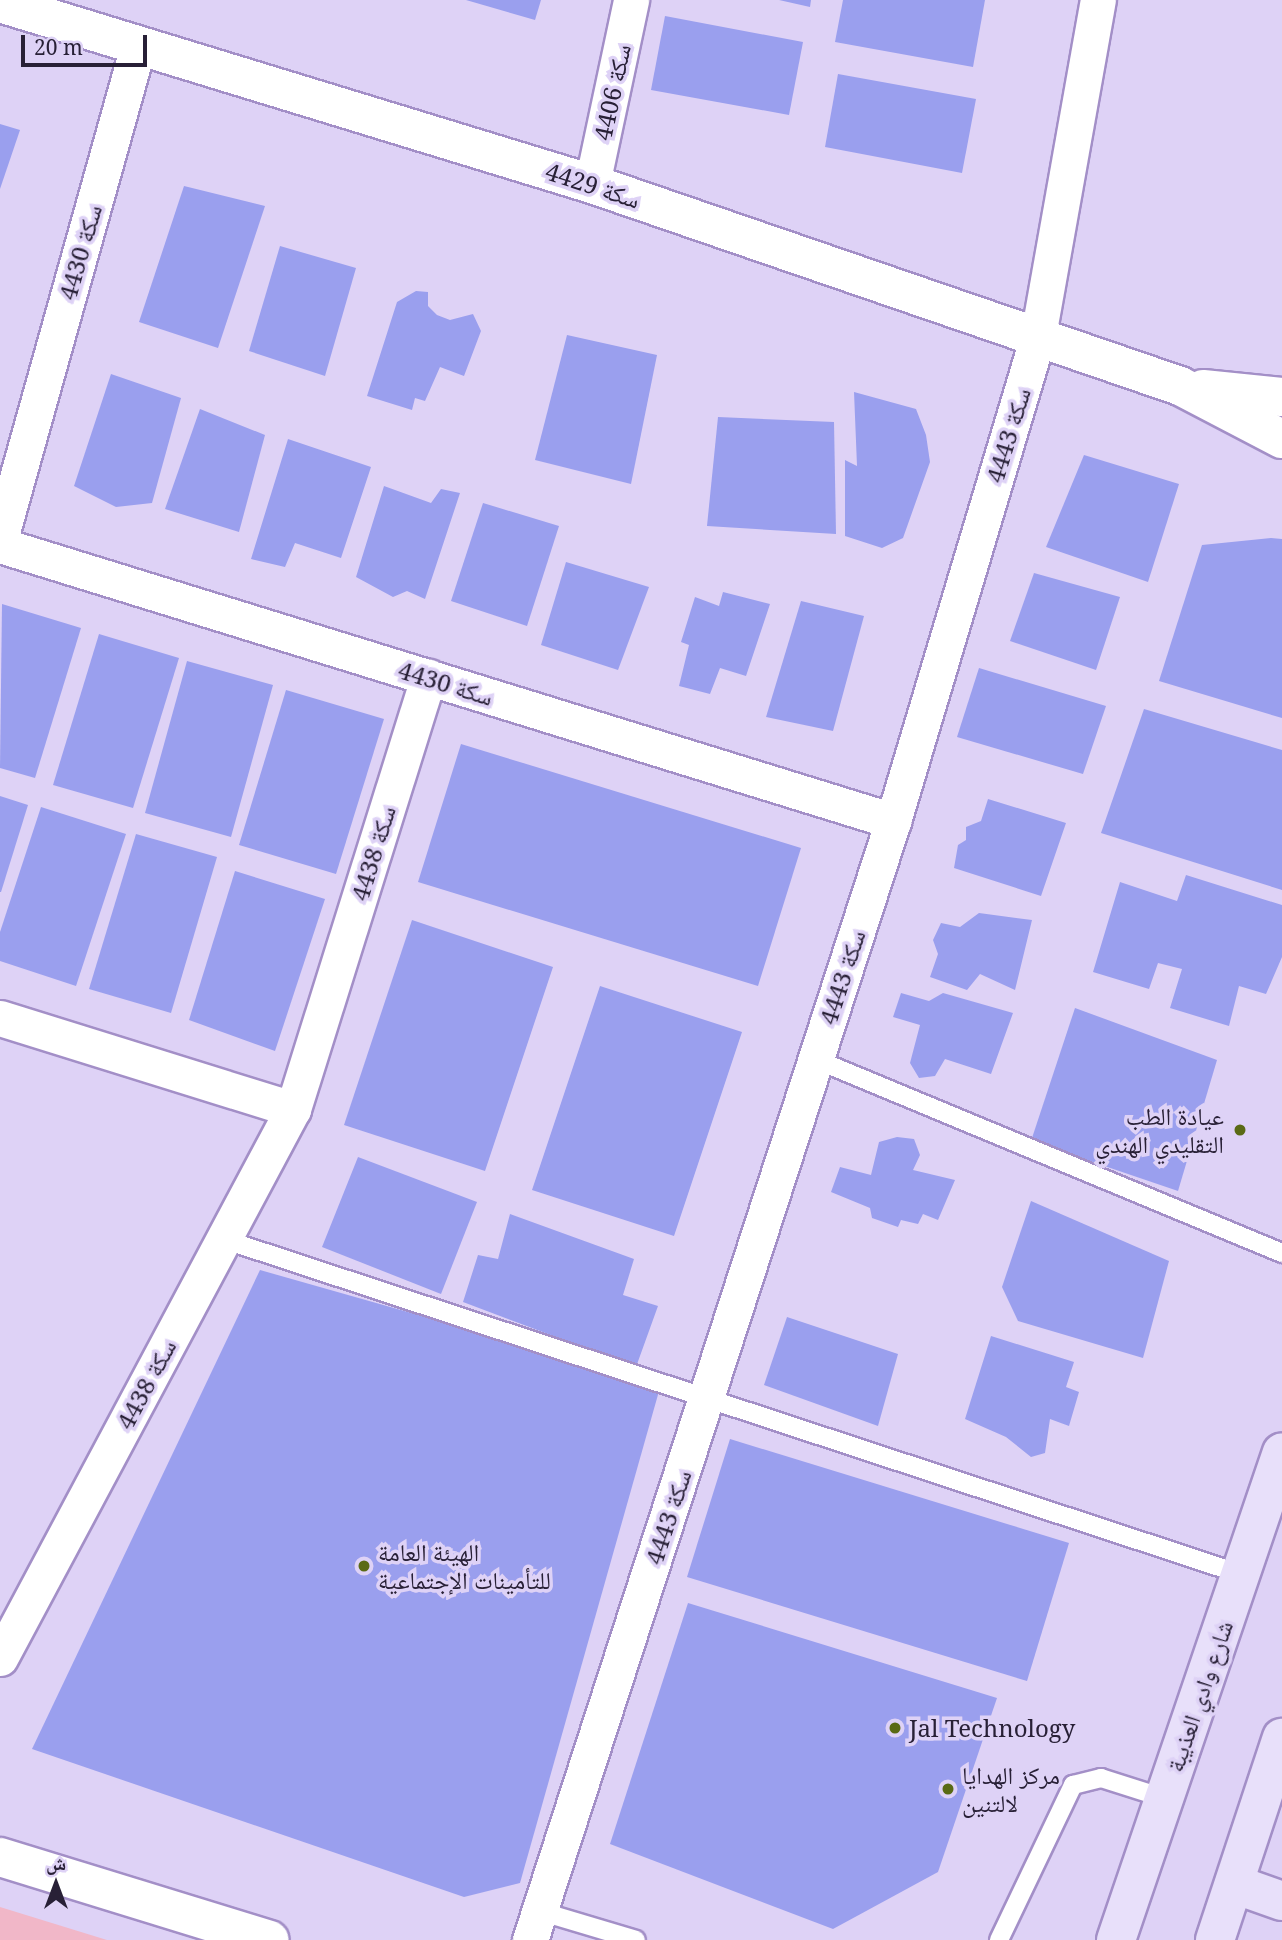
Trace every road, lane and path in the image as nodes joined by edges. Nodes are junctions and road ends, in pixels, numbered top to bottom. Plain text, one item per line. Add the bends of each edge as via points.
1 (631, 0) edge
2 (1098, 0) edge
3 (0, 4) edge
4 (138, 46) junction
5 (592, 184) junction
6 (1038, 336) junction
7 (1180, 386) junction
8 (1282, 397) edge
9 (1282, 439) edge
10 (0, 539) edge
11 (0, 545) edge
12 (428, 677) junction
13 (892, 821) junction
14 (0, 1018) edge
15 (815, 1059) junction
16 (293, 1109) junction
17 (223, 1239) junction
18 (1282, 1253) edge
19 (707, 1399) junction
20 (1282, 1452) edge
21 (1241, 1574) junction
22 (0, 1658) edge
23 (1282, 1738) edge
24 (1164, 1798) junction
25 (0, 1857) edge
26 (1234, 1884) junction
27 (1282, 1901) edge
28 (160, 1924) edge
29 (535, 1925) edge
30 (269, 1940) edge
31 (636, 1940) edge
32 (999, 1940) edge
33 (1115, 1940) edge
34 (1215, 1940) edge

1 - 5 street, سكة 4406
2 - 6 street, سكة 4443
3 - 4 street, سكة 4429
4 - 5 street, سكة 4429
4 - 10 street, سكة 4430
5 - 6 street, سكة 4429
6 - 7 street, سكة 4429
6 - 13 street, سكة 4443
7 - 8 street, سكة 4429
7 - 9 street, سكة 4429
11 - 12 street, سكة 4430
12 - 13 street, سكة 4430
12 - 16 street, سكة 4438
13 - 15 street, سكة 4443
14 - 16 street
15 - 18 lane
15 - 19 street, سكة 4443
16 - 17 street, سكة 4438
17 - 19 lane
17 - 22 street, سكة 4438
19 - 21 lane
19 - 29 street, سكة 4443
20 - 21 main road, شارع وادي العذيبة
21 - 24 main road, شارع وادي العذيبة
23 - 26 main road
24 - 32 lane via 1101,1778 1073,1785
24 - 33 main road, شارع وادي العذيبة
25 - 28 street
26 - 27 main road
26 - 34 main road
28 - 30 street
29 - 31 lane

